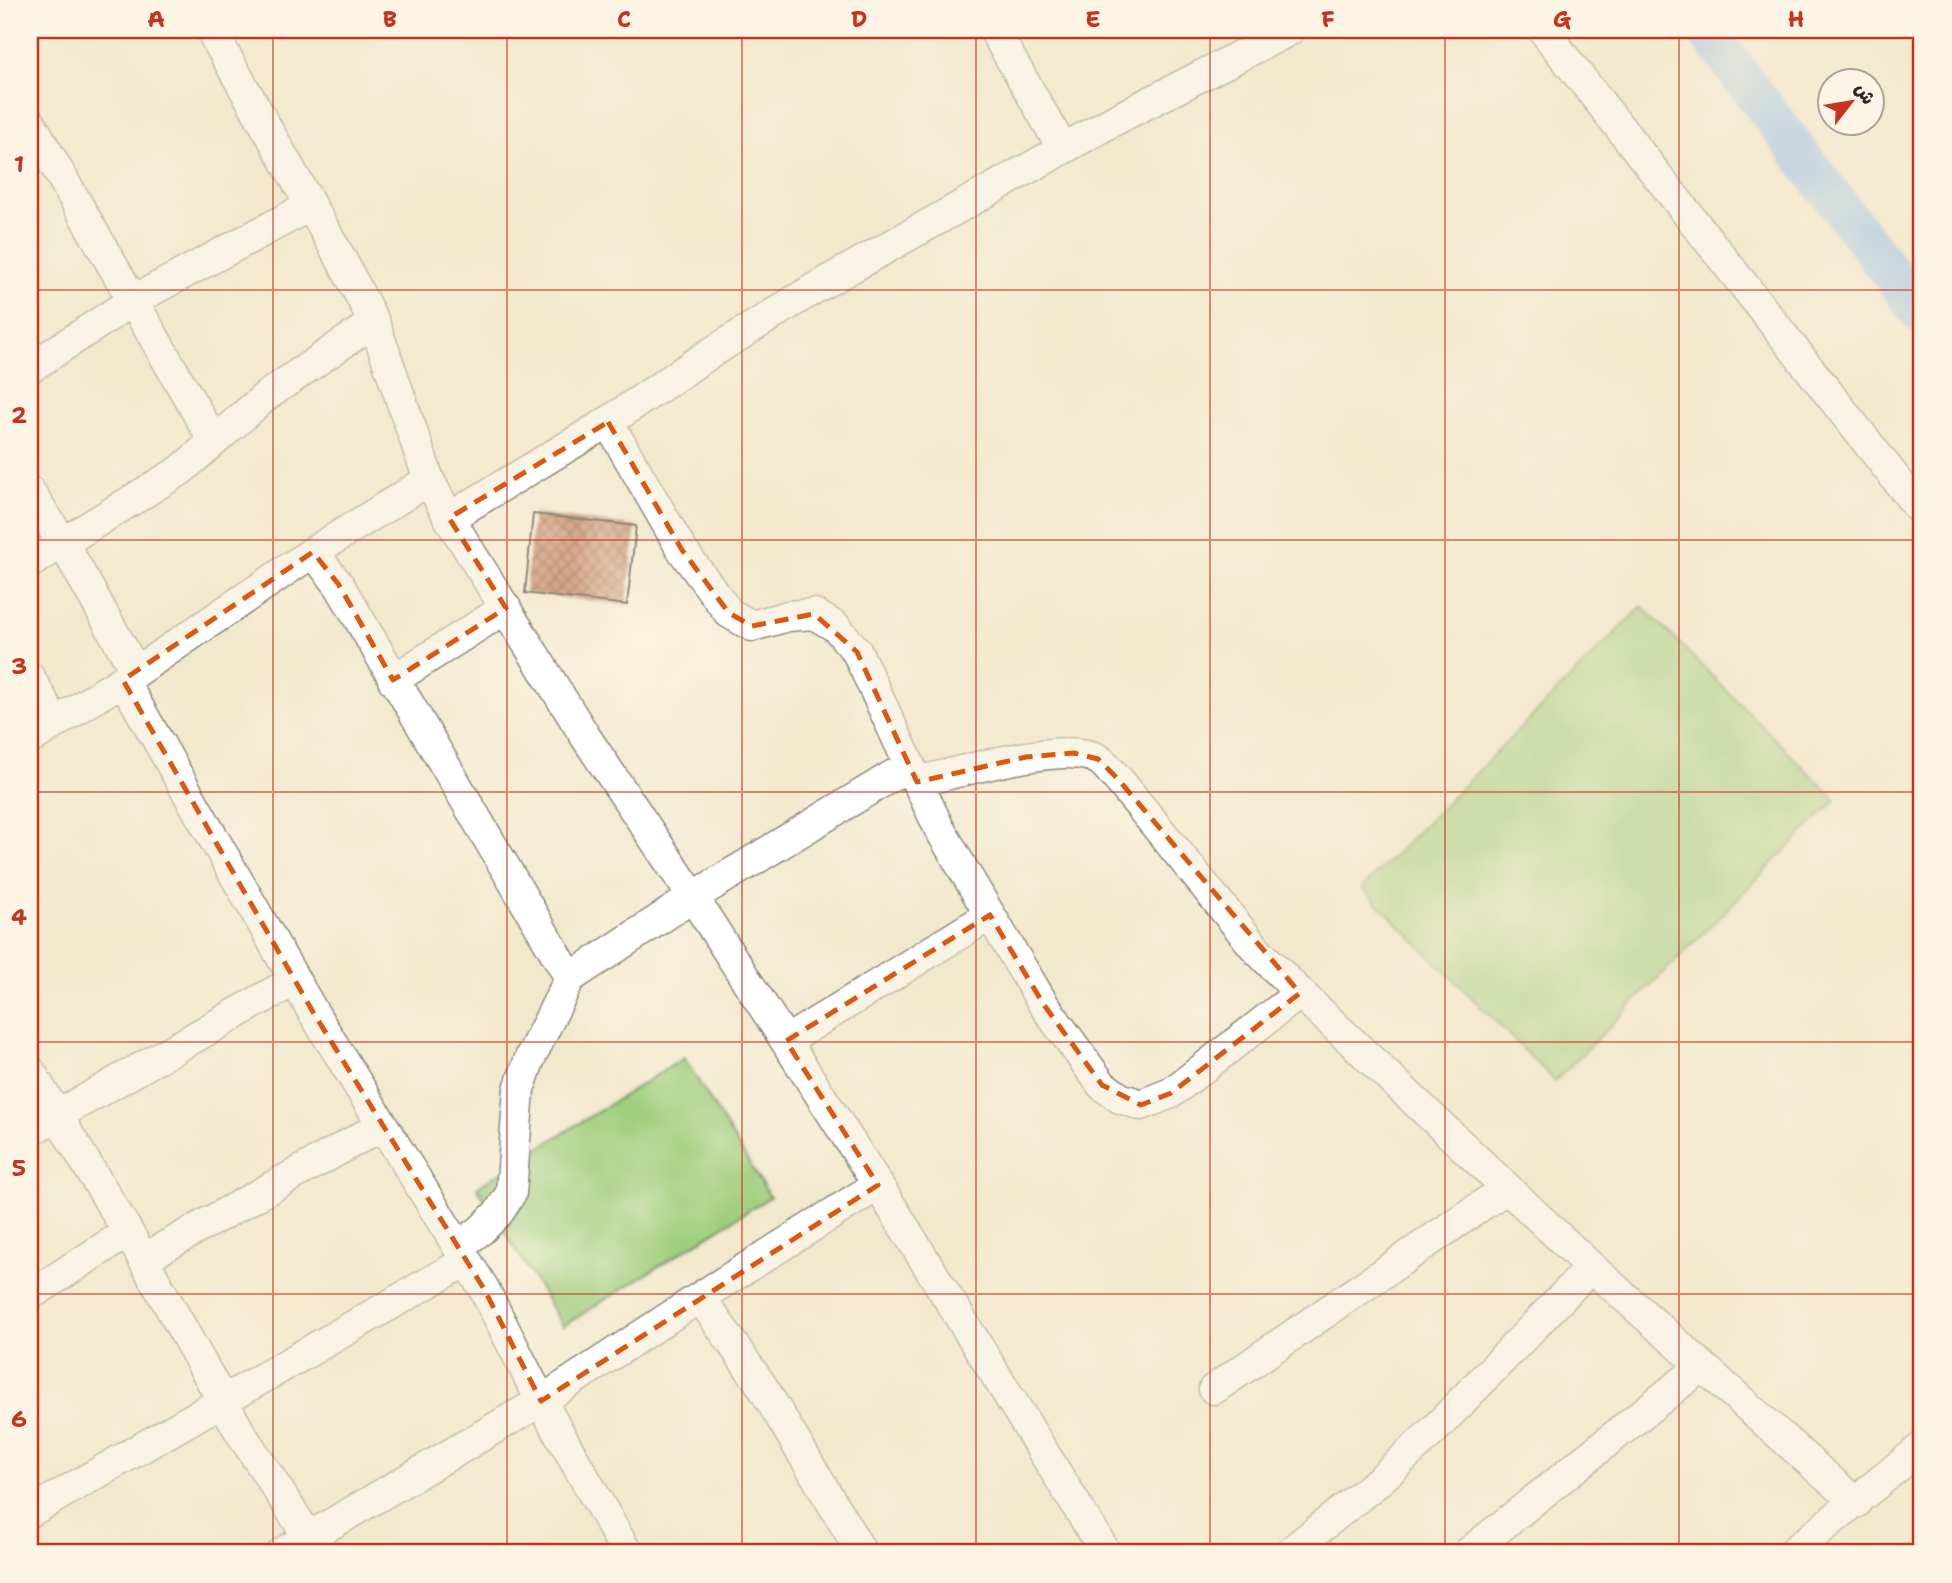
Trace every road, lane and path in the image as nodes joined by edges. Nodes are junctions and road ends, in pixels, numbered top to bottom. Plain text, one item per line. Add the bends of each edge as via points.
1 (211, 30) edge
2 (995, 30) edge
3 (1290, 30) edge
4 (1543, 30) edge
5 (30, 122) edge
6 (1063, 149) junction
7 (310, 206) junction
8 (134, 300) junction
9 (374, 322) junction
10 (30, 368) edge
11 (608, 422) junction
12 (213, 440) junction
13 (429, 480) junction
14 (30, 492) edge
15 (1922, 512) edge
16 (449, 517) junction
17 (63, 543) junction
18 (313, 552) junction
19 (30, 563) edge
20 (506, 608) junction
21 (130, 676) junction
22 (30, 678) edge
23 (393, 680) junction
24 (55, 723) junction
25 (30, 739) edge
26 (913, 773) junction
27 (694, 897) junction
28 (990, 915) junction
29 (570, 978) junction
30 (295, 980) junction
31 (1300, 993) junction
32 (786, 1041) junction
33 (30, 1071) edge
34 (58, 1117) junction
35 (383, 1125) junction
36 (30, 1132) edge
37 (878, 1185) junction
38 (1507, 1188) junction
39 (128, 1232) junction
40 (462, 1254) junction
41 (143, 1259) junction
42 (1591, 1267) junction
43 (30, 1295) edge
44 (699, 1297) junction
45 (1702, 1366) junction
46 (1214, 1389) dead end
47 (223, 1401) junction
48 (541, 1402) junction
49 (1922, 1447) edge
50 (1856, 1503) junction
51 (30, 1512) edge
52 (314, 1546) edge
53 (282, 1553) edge
54 (628, 1553) edge
55 (862, 1553) edge
56 (1106, 1553) edge
57 (1289, 1553) edge
58 (1468, 1553) edge
59 (1792, 1553) edge

1 - 7 street
2 - 6 street
3 - 6 street
4 - 15 street
5 - 8 street
6 - 11 street via 815,288
7 - 8 street
7 - 9 street
8 - 10 street
8 - 12 street
9 - 12 street via 266,396
9 - 13 street
11 - 16 street
11 - 26 street via 682,550 729,613 752,625 814,614 836,627 857,652
12 - 17 street via 181,470
13 - 16 street
13 - 18 street
14 - 17 street
16 - 20 street
17 - 19 street
17 - 21 street
18 - 21 street
18 - 23 street via 339,585
20 - 23 street
20 - 27 street via 585,736
21 - 24 street
21 - 30 street
22 - 24 street
23 - 29 street
24 - 25 street
26 - 27 street
26 - 28 street
26 - 31 street via 1074,753 1098,759 1257,950
27 - 29 street
27 - 32 street
28 - 31 street via 1044,1005 1102,1086 1141,1105 1171,1093
28 - 32 street
29 - 40 street via 519,1089 511,1193
30 - 34 street
30 - 35 street
31 - 38 street
32 - 37 street
33 - 34 street
34 - 36 street
34 - 39 street
35 - 40 street
35 - 41 street
37 - 44 street
37 - 56 street
38 - 42 street
38 - 46 street
39 - 41 street
39 - 43 street
40 - 47 street
40 - 48 street
41 - 47 street
42 - 45 street
42 - 57 street via 1434,1430
44 - 48 street
44 - 55 street via 762,1387
45 - 50 street
45 - 58 street
47 - 51 street
47 - 52 street
48 - 52 street
48 - 54 street
49 - 50 street
50 - 59 street
52 - 53 street

